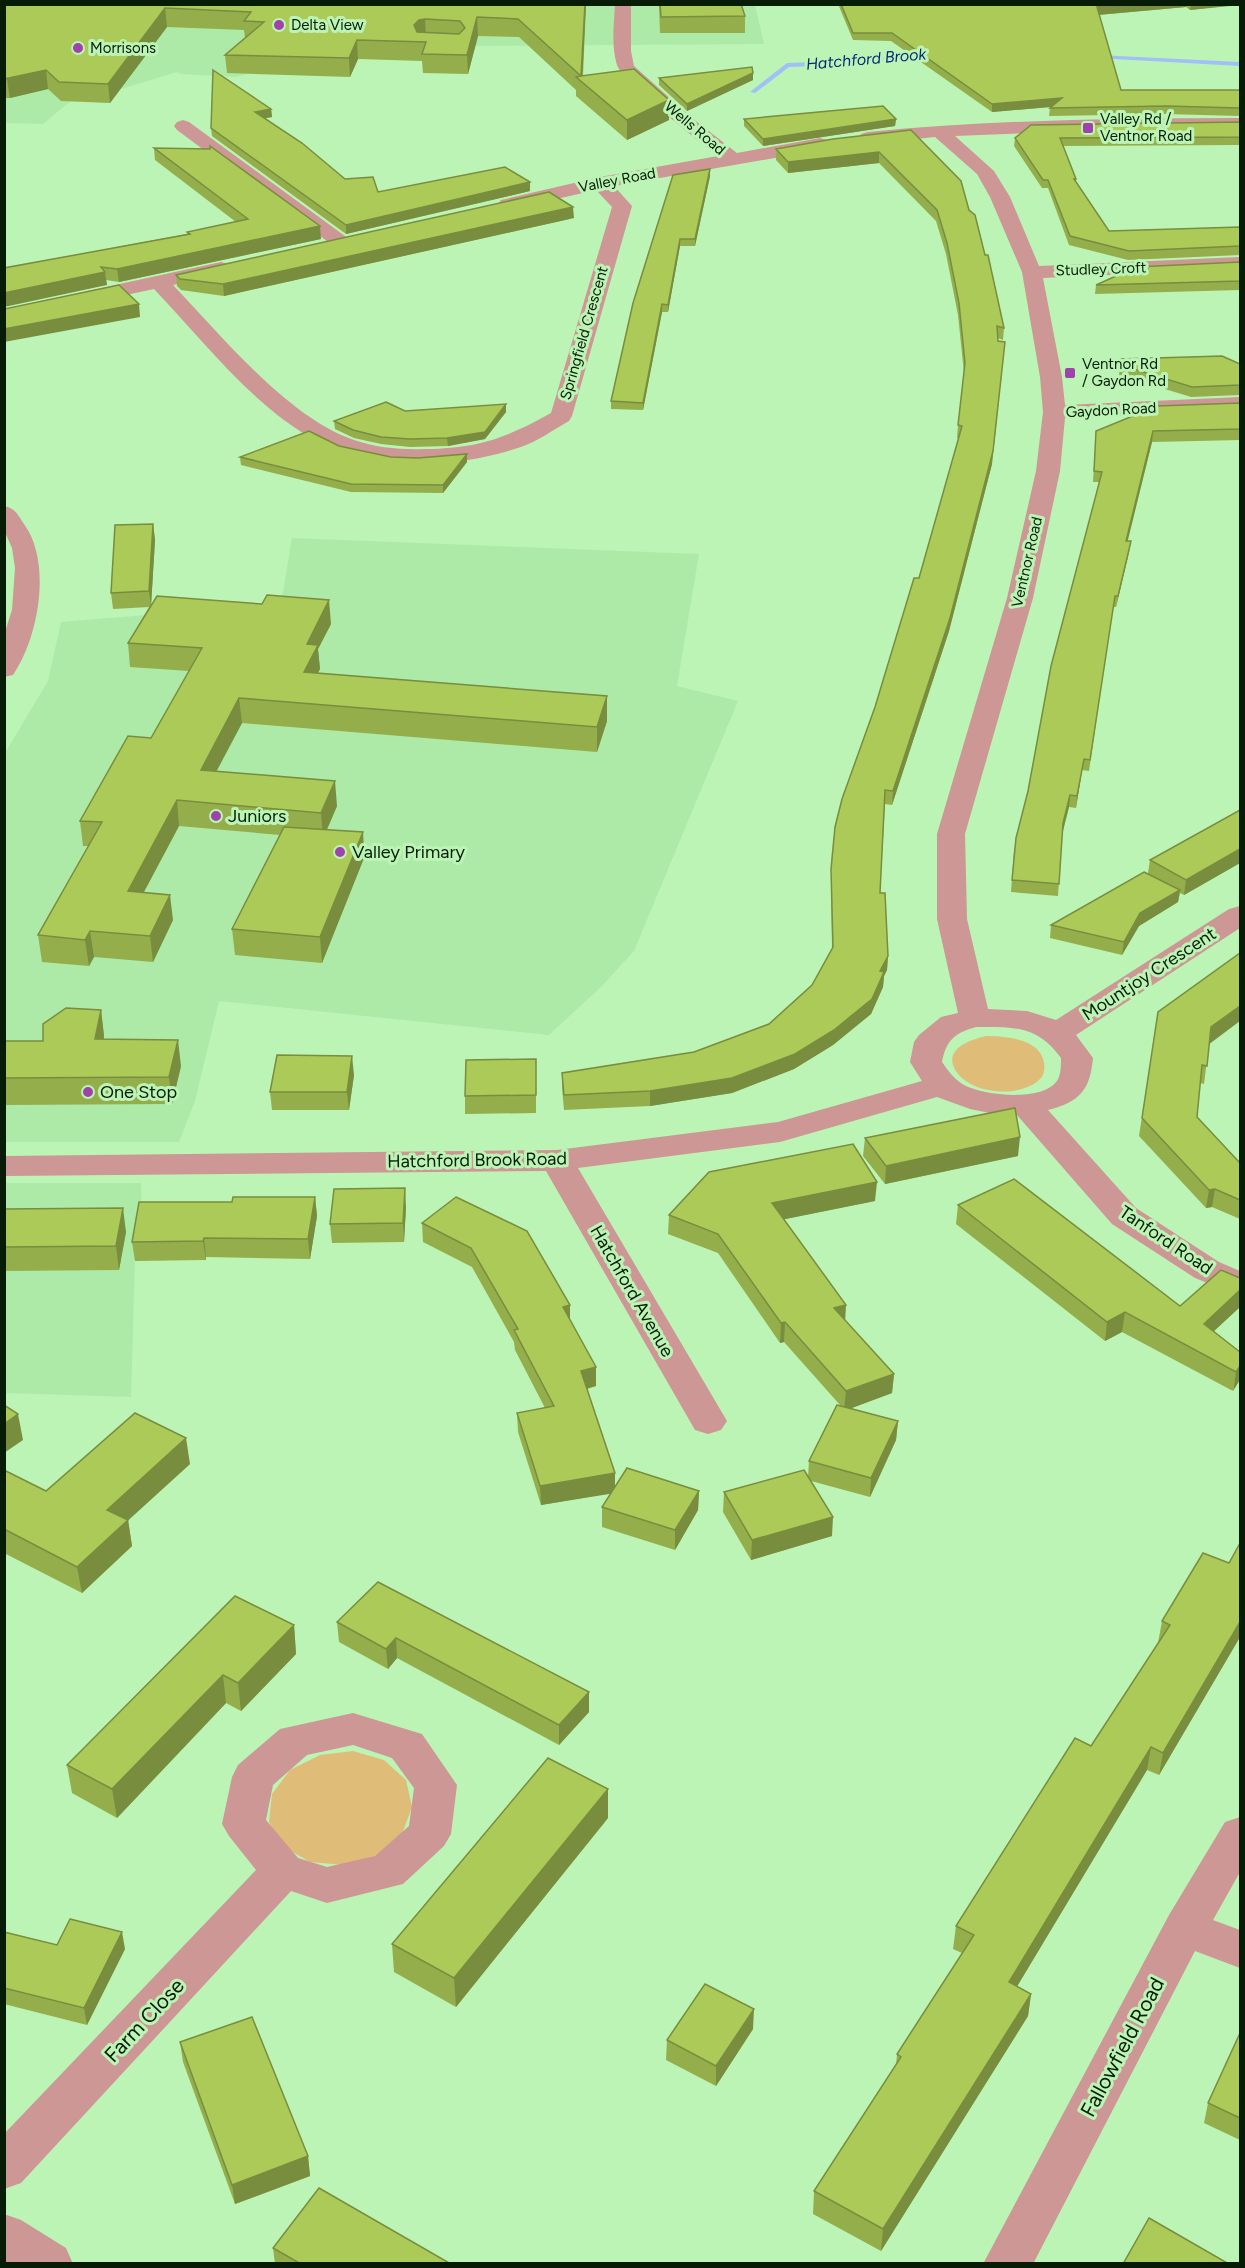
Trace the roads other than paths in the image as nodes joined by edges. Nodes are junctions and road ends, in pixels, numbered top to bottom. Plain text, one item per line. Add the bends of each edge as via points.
1 (623, 4) edge
2 (1240, 123) edge
3 (183, 126) dead end
4 (938, 130) junction
5 (731, 158) junction
6 (600, 183) junction
7 (491, 208) edge
8 (365, 238) edge
9 (342, 243) junction
10 (319, 248) edge
11 (1240, 263) edge
12 (238, 264) edge
13 (1032, 272) junction
14 (158, 281) junction
15 (4, 315) edge
16 (1240, 404) edge
17 (1054, 412) junction
18 (4, 513) edge
19 (4, 669) edge
20 (1240, 915) edge
21 (975, 1017) junction
22 (1057, 1034) junction
23 (942, 1085) junction
24 (1026, 1105) junction
25 (557, 1160) junction
26 (4, 1166) edge
27 (1240, 1285) edge
28 (708, 1421) dead end
29 (1240, 1834) edge
30 (283, 1871) junction
31 (1185, 1928) junction
32 (1240, 1949) edge
33 (4, 2168) edge
34 (4, 2236) edge
35 (49, 2264) edge
36 (1007, 2264) edge

1 - 5 street, Wells Road via 622,51 626,68
2 - 4 street, Valley Road via 1042,124
3 - 9 street
4 - 5 street, Valley Road
4 - 13 street, Ventnor Road via 984,171 1000,197
5 - 6 street, Valley Road
6 - 7 street, Valley Road
6 - 14 street, Springfield Crescent via 622,206 561,416 513,442 468,453 389,453 348,446 326,436 301,421 258,384
8 - 9 street
9 - 10 street
11 - 13 street, Studley Croft
12 - 14 street
13 - 17 street, Ventnor Road
14 - 15 street
16 - 17 street, Gaydon Road
17 - 21 street, Ventnor Road via 1048,471 1020,598 951,834 952,919
18 - 19 street via 15,524 26,552 28,586 14,647
20 - 22 street, Mountjoy Crescent
21 - 22 street via 1015,1018
21 - 23 street via 952,1024 930,1042 926,1062
22 - 24 street via 1077,1058 1074,1081 1057,1096
23 - 24 street via 968,1099
23 - 25 street, Hatchford Brook Road via 780,1132
24 - 27 street, Tanford Road via 1124,1216 1207,1270
25 - 26 street, Hatchford Brook Road
25 - 28 street, Hatchford Avenue
29 - 31 street, Fallowfield Road
30 - 30 street via 243,1824 253,1777 295,1741 353,1729 407,1746 436,1785 429,1834 388,1871 327,1885
30 - 33 street, Farm Close
31 - 32 street
31 - 36 street, Fallowfield Road
34 - 35 street

